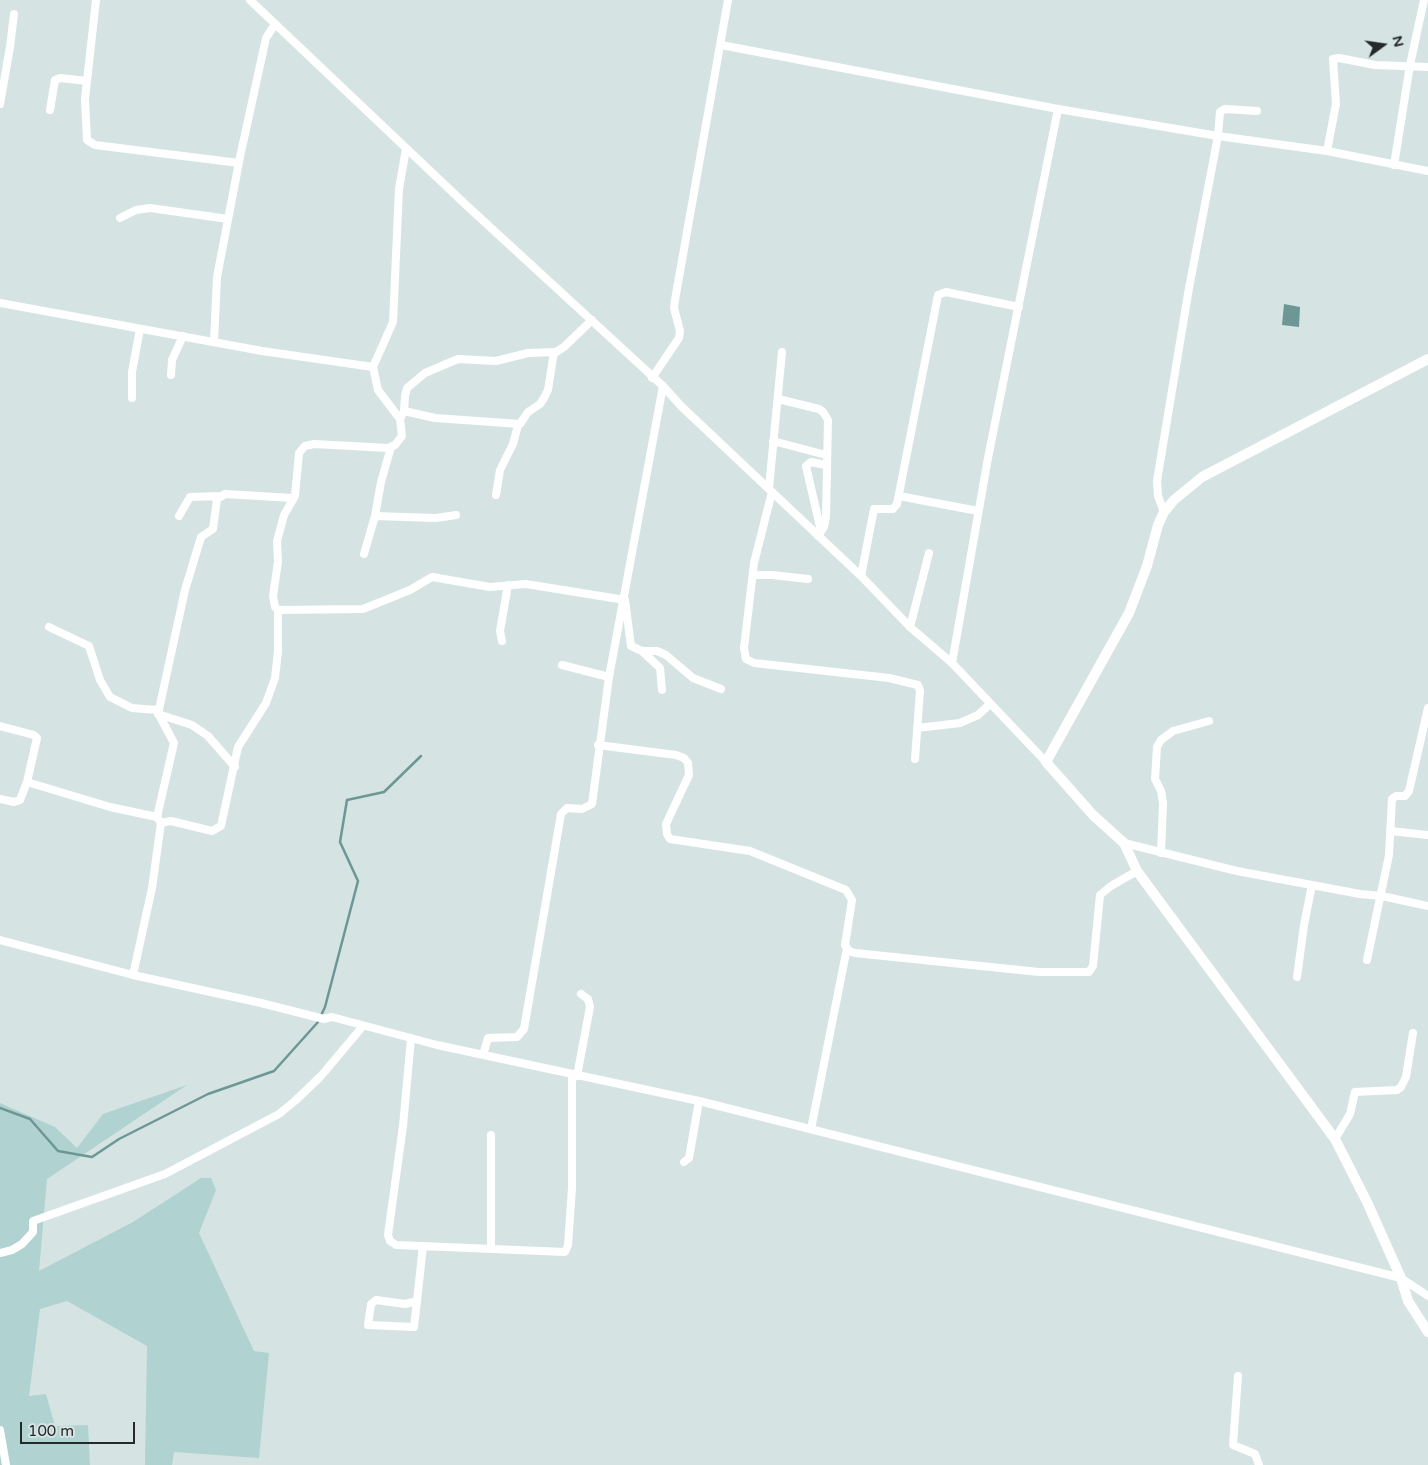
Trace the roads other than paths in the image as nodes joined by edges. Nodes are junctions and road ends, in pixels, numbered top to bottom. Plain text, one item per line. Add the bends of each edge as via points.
1 (96, 0) edge
2 (250, 0) edge
3 (728, 0) edge
4 (1424, 0) edge
5 (14, 14) dead end
6 (275, 24) junction
7 (721, 45) junction
8 (1410, 65) junction
9 (1428, 68) edge
10 (87, 81) junction
11 (0, 104) edge
12 (1058, 109) junction
13 (50, 110) dead end
14 (1257, 111) dead end
15 (1218, 136) junction
16 (406, 149) junction
17 (1327, 151) junction
18 (239, 163) junction
19 (1394, 165) junction
20 (1428, 171) edge
21 (120, 218) dead end
22 (228, 219) junction
23 (0, 303) edge
24 (1019, 307) junction
25 (592, 320) junction
26 (140, 328) junction
27 (183, 336) junction
28 (214, 342) junction
29 (554, 352) junction
30 (782, 352) dead end
31 (1428, 359) edge
32 (373, 367) junction
33 (171, 375) dead end
34 (652, 378) junction
35 (663, 386) junction
36 (132, 398) dead end
37 (778, 399) junction
38 (404, 411) junction
39 (400, 420) junction
40 (518, 425) junction
41 (773, 440) junction
42 (391, 447) junction
43 (826, 455) junction
44 (826, 465) junction
45 (770, 490) junction
46 (496, 495) dead end
47 (221, 496) junction
48 (899, 496) junction
49 (292, 498) junction
50 (978, 511) junction
51 (1164, 512) junction
52 (456, 515) dead end
53 (179, 516) dead end
54 (375, 516) junction
55 (819, 533) junction
56 (929, 553) dead end
57 (364, 554) dead end
58 (754, 575) junction
59 (861, 576) junction
60 (808, 579) dead end
61 (508, 585) junction
62 (625, 600) junction
63 (278, 610) junction
64 (49, 627) dead end
65 (910, 627) junction
66 (502, 641) dead end
67 (642, 651) junction
68 (952, 664) junction
69 (562, 665) dead end
70 (609, 677) junction
71 (721, 689) dead end
72 (662, 690) dead end
73 (990, 704) junction
74 (1428, 708) edge
75 (158, 712) junction
76 (1209, 721) dead end
77 (0, 726) edge
78 (917, 728) junction
79 (598, 745) junction
80 (915, 759) dead end
81 (1046, 762) junction
82 (235, 767) junction
83 (27, 782) junction
84 (0, 799) edge
85 (159, 820) junction
86 (1390, 831) junction
87 (1428, 835) edge
88 (1124, 843) junction
89 (1161, 853) junction
90 (1138, 870) junction
91 (1312, 885) junction
92 (1382, 896) junction
93 (1428, 906) edge
94 (0, 940) edge
95 (847, 948) junction
96 (1367, 960) dead end
97 (133, 975) junction
98 (1297, 977) dead end
99 (581, 994) dead end
100 (362, 1026) junction
101 (1413, 1033) dead end
102 (411, 1038) junction
103 (483, 1055) junction
104 (575, 1075) junction
105 (699, 1101) junction
106 (811, 1129) junction
107 (491, 1135) dead end
108 (1335, 1139) junction
109 (684, 1162) dead end
110 (423, 1246) junction
111 (490, 1249) junction
112 (0, 1253) edge
113 (1401, 1278) junction
114 (1428, 1296) edge
115 (417, 1301) junction
116 (1428, 1332) edge
117 (1238, 1376) dead end
118 (0, 1430) edge
119 (6, 1465) edge
120 (1259, 1465) edge

1 - 10 street
2 - 6 street
3 - 7 street
4 - 8 street
5 - 11 street
6 - 16 street
6 - 18 street via 266,38
7 - 12 street
7 - 34 street via 675,300 679,338
8 - 9 street
8 - 17 street via 1375,65 1332,59 1336,104
8 - 19 street
10 - 13 street via 55,80
10 - 18 street via 85,120 89,143
12 - 15 street
12 - 24 street
14 - 15 street via 1221,110
15 - 17 street
15 - 51 street via 1157,481
16 - 25 street
16 - 32 street via 399,189 392,322
17 - 19 street
18 - 22 street
19 - 20 street
21 - 22 street via 136,210 150,208
22 - 28 street via 217,277
23 - 26 street
24 - 48 street via 946,292 938,294
24 - 50 street
25 - 29 street via 564,347
25 - 34 street
26 - 27 street
26 - 36 street via 132,372
27 - 28 street
27 - 33 street via 172,360
28 - 32 street
29 - 38 street via 522,354 503,360 449,361 411,383 404,396
29 - 40 street via 548,390 540,404 530,410
30 - 37 street
31 - 51 street via 1202,477 1186,488
32 - 39 street via 378,390
34 - 35 street
35 - 45 street
35 - 62 street
37 - 41 street
37 - 43 street via 823,412 828,420
38 - 39 street
38 - 40 street via 435,418
39 - 42 street via 402,436
40 - 46 street via 502,465
41 - 43 street
41 - 45 street
42 - 49 street via 305,446 297,460 298,482
42 - 54 street
43 - 44 street
44 - 55 street via 826,517
44 - 55 street via 811,462 806,466
45 - 55 street
45 - 58 street
47 - 49 street
47 - 53 street via 193,496
47 - 75 street via 216,502 212,531 201,537 189,575
48 - 50 street
48 - 59 street via 896,507 874,509
49 - 63 street via 277,540 273,602
50 - 68 street
51 - 81 street via 1129,613
52 - 54 street via 442,518
54 - 57 street
55 - 59 street
56 - 65 street
58 - 60 street
58 - 78 street via 744,648 746,659 754,663 914,683 920,688
59 - 65 street
61 - 62 street via 526,584
61 - 63 street via 490,587 432,577 410,590 363,609
61 - 66 street via 500,631
62 - 67 street via 631,646
62 - 70 street
63 - 82 street via 275,678 266,703 238,747
64 - 75 street via 89,646 100,680 110,697 132,708
65 - 68 street
67 - 71 street via 666,655 692,678
67 - 72 street via 660,668
68 - 73 street
69 - 70 street
70 - 79 street
73 - 78 street via 978,715 960,723
73 - 81 street
74 - 86 street via 1409,792 1392,799
75 - 82 street via 201,730
75 - 85 street via 174,743
76 - 89 street via 1173,731 1157,747 1156,778 1163,803
77 - 83 street via 37,738
78 - 80 street
79 - 95 street via 676,754 688,762 688,780 666,824 670,839 750,851 846,890 852,900
79 - 103 street via 592,804 582,809 567,808 561,814 524,1029 516,1037 488,1038
81 - 88 street via 1093,815
82 - 85 street via 224,821 218,830
83 - 84 street via 18,802
83 - 85 street
85 - 97 street via 149,904
86 - 87 street
86 - 92 street
88 - 89 street
88 - 90 street
89 - 91 street
90 - 95 street via 1100,895 1093,966 1088,972 1039,972 915,961 855,953
90 - 108 street
91 - 92 street
91 - 98 street
92 - 93 street
92 - 96 street
94 - 97 street
95 - 106 street
97 - 100 street
99 - 104 street via 588,999 590,1007
100 - 102 street
100 - 112 street via 321,1076 279,1114 165,1174 33,1222 33,1232 22,1244
101 - 108 street via 1402,1087 1355,1092 1350,1114
102 - 103 street
102 - 110 street via 388,1235 396,1245
103 - 104 street
104 - 105 street
104 - 111 street via 567,1249 561,1253
105 - 106 street
105 - 109 street via 689,1158
106 - 113 street
107 - 111 street
108 - 113 street
110 - 111 street
110 - 115 street
113 - 114 street
113 - 116 street via 1408,1301
115 - 115 street via 405,1304 376,1300 371,1304 368,1325 414,1327
117 - 120 street via 1233,1445 1255,1454
118 - 119 street

